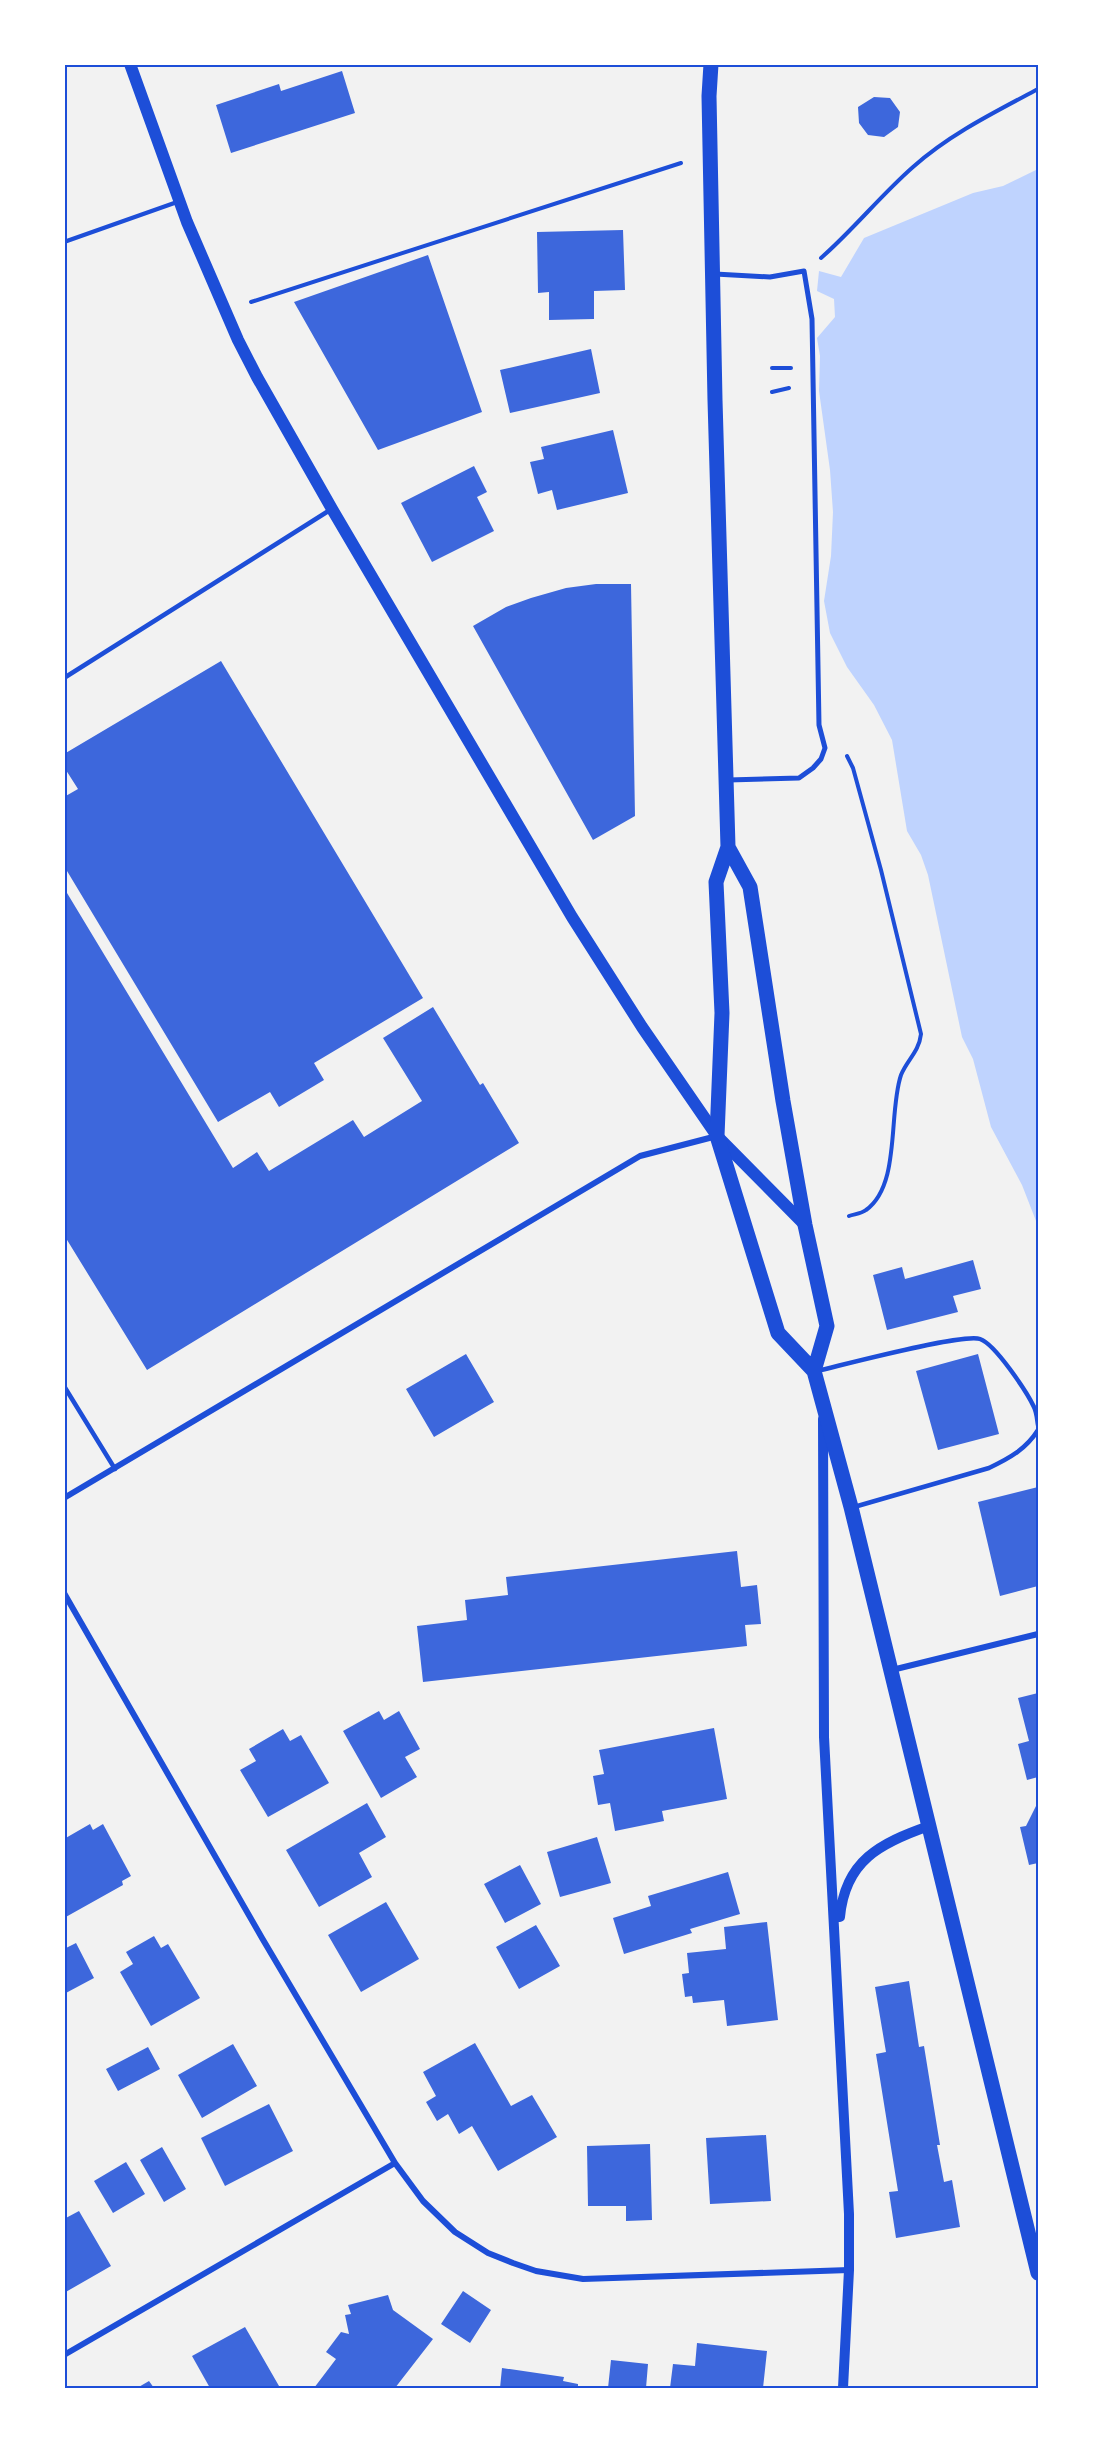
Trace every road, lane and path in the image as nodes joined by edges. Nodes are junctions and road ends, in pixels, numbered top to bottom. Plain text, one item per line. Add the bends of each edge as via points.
1 (130, 64) edge
2 (711, 64) edge
3 (1038, 89) edge
4 (710, 153) junction
5 (180, 201) junction
6 (64, 242) edge
7 (804, 271) junction
8 (712, 273) junction
9 (225, 310) junction
10 (772, 368) dead end
11 (794, 368) dead end
12 (795, 386) dead end
13 (772, 392) dead end
14 (332, 509) junction
15 (64, 678) edge
16 (825, 748) junction
17 (726, 780) junction
18 (728, 847) junction
19 (717, 1136) junction
20 (849, 1215) dead end
21 (805, 1225) junction
22 (814, 1371) junction
23 (64, 1386) edge
24 (823, 1403) junction
25 (1038, 1425) edge
26 (1038, 1430) edge
27 (114, 1469) junction
28 (64, 1498) edge
29 (852, 1508) junction
30 (64, 1593) edge
31 (1038, 1634) edge
32 (891, 1670) junction
33 (929, 1826) junction
34 (837, 1953) junction
35 (395, 2163) junction
36 (849, 2270) junction
37 (1038, 2272) edge
38 (64, 2355) edge
39 (843, 2388) edge

1 - 5 main road
2 - 4 main road
3 - 7 path via 932,151
4 - 8 main road
4 - 9 path
5 - 6 lane
5 - 9 main road
7 - 8 street via 770,278
7 - 16 street via 812,319 819,725
8 - 17 main road
9 - 14 main road via 257,377
10 - 11 path
12 - 13 path
14 - 15 lane
14 - 19 main road via 572,917
16 - 17 street via 821,759 799,778
16 - 20 path via 845,753 853,768 921,1034 917,1050 902,1074 885,1186 867,1210
17 - 18 main road
18 - 19 main road via 716,882 722,1014
18 - 21 main road via 750,887
19 - 21 main road
19 - 22 main road via 778,1334
19 - 27 street via 639,1156
21 - 22 main road via 827,1326
22 - 24 main road
22 - 25 lane via 942,1342 979,1338 990,1345 1025,1392 1035,1409
23 - 27 lane
24 - 29 main road
24 - 34 street via 824,1737
26 - 29 lane via 1029,1445 989,1468
27 - 28 street
29 - 32 main road
30 - 35 street
31 - 32 street
32 - 33 main road
33 - 34 street via 882,1846 855,1870 842,1898
33 - 37 main road
34 - 36 street
35 - 36 street via 423,2201 455,2232 488,2253 536,2271 601,2280
35 - 38 street
36 - 39 street

